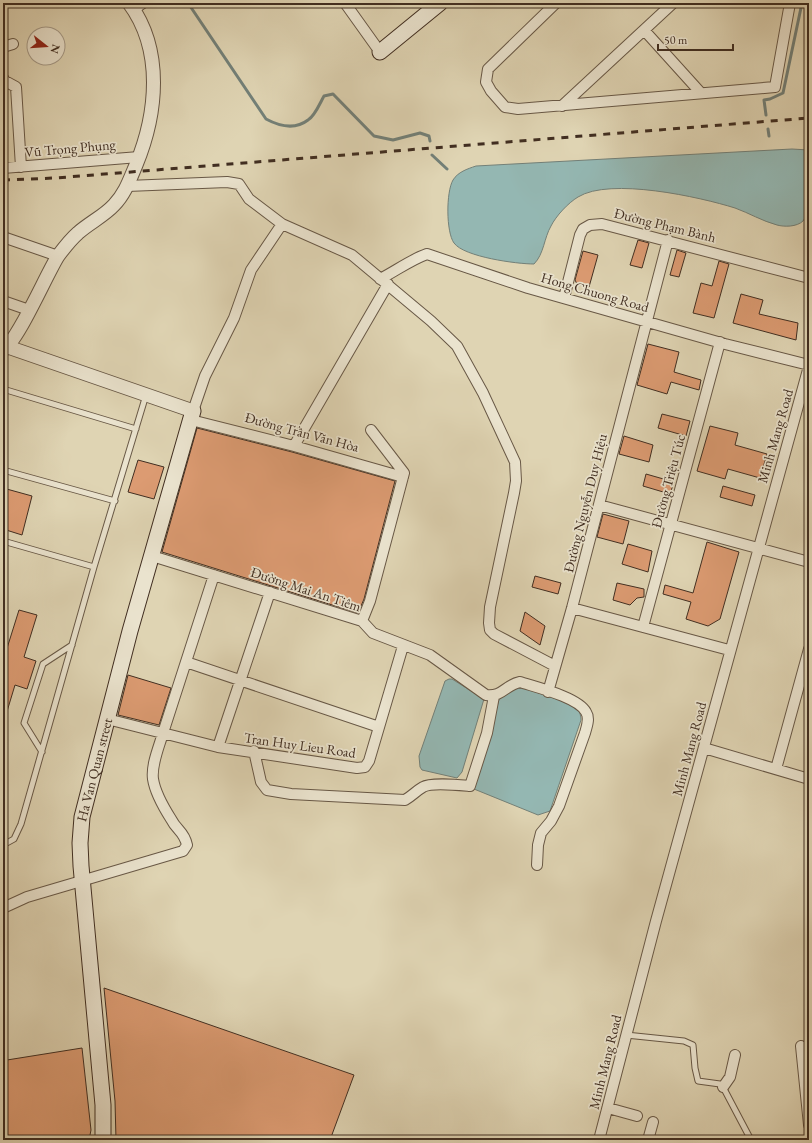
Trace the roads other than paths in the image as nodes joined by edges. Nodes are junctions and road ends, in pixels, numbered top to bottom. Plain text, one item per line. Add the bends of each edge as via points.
1 (345, 3) edge
2 (440, 3) edge
3 (556, 3) edge
4 (790, 3) edge
5 (669, 4) edge
6 (135, 5) edge
7 (644, 30) junction
8 (13, 44) dead end
9 (3, 48) edge
10 (380, 52) joint
11 (3, 78) edge
12 (700, 92) junction
13 (562, 106) junction
14 (139, 157) junction
15 (21, 167) junction
16 (3, 168) edge
17 (127, 186) junction
18 (282, 224) junction
19 (3, 237) edge
20 (668, 240) junction
21 (58, 256) junction
22 (809, 278) edge
23 (384, 282) junction
24 (564, 298) junction
25 (3, 301) edge
26 (29, 310) junction
27 (646, 322) junction
28 (720, 342) junction
29 (5, 348) edge
30 (809, 366) edge
31 (3, 388) edge
32 (146, 394) junction
33 (192, 415) junction
34 (136, 429) junction
35 (371, 430) dead end
36 (294, 446) junction
37 (3, 470) edge
38 (403, 477) junction
39 (115, 501) junction
40 (599, 505) junction
41 (671, 524) junction
42 (3, 541) edge
43 (758, 548) junction
44 (152, 556) junction
45 (809, 562) edge
46 (94, 567) junction
47 (214, 575) junction
48 (270, 592) junction
49 (572, 608) junction
50 (362, 621) junction
51 (643, 627) junction
52 (72, 645) junction
53 (403, 646) junction
54 (809, 649) edge
55 (729, 650) junction
56 (186, 662) junction
57 (555, 666) junction
58 (241, 680) junction
59 (548, 692) junction
60 (494, 696) junction
61 (107, 719) junction
62 (379, 727) junction
63 (163, 733) junction
64 (218, 747) junction
65 (704, 748) junction
66 (42, 752) junction
67 (254, 752) junction
68 (776, 768) junction
69 (809, 779) edge
70 (3, 845) edge
71 (537, 865) dead end
72 (82, 880) junction
73 (3, 908) edge
74 (626, 1035) junction
75 (801, 1046) dead end
76 (735, 1055) dead end
77 (723, 1087) junction
78 (608, 1108) junction
79 (637, 1116) dead end
80 (653, 1122) dead end
81 (809, 1126) edge
82 (103, 1140) edge
83 (599, 1140) edge
84 (648, 1140) edge
85 (751, 1140) edge

1 - 10 street
2 - 10 main road
3 - 13 street via 488,69 486,82 505,107 518,110
4 - 12 street via 775,87
5 - 7 street
6 - 14 street via 148,38 154,67 149,120
7 - 12 street
7 - 13 street
8 - 9 street
11 - 15 street via 16,88
12 - 13 street
14 - 15 street, Vũ Trọng Phụng
14 - 17 street
15 - 16 street, Vũ Trọng Phụng
17 - 18 street via 227,182 239,184 249,199
17 - 21 street via 114,205 77,233
18 - 23 street via 352,255
18 - 33 street via 251,270 234,318 204,376
19 - 21 street
20 - 22 street, Đường Phạm Bành
20 - 24 street, Đường Phạm Bành via 602,224 590,225 583,229 580,235
20 - 27 street, Đường Nguyễn Duy Hiệu
21 - 26 street
23 - 24 street, Hong Chuong Road via 412,259 427,254
23 - 36 street
23 - 57 street via 457,346 484,392 508,445 515,462 516,481 488,623 494,634
24 - 27 street, Hong Chuong Road
25 - 26 street
26 - 29 street
27 - 28 street, Hong Chuong Road
27 - 40 street, Đường Nguyễn Duy Hiệu
28 - 30 street, Hong Chuong Road
28 - 41 street, Đường Triệu Túc
29 - 32 street, Đường Trần Văn Hòa
30 - 43 street, Minh Mang Road
31 - 34 lane
32 - 33 street, Đường Trần Văn Hòa
32 - 34 lane
33 - 36 street, Đường Trần Văn Hòa
33 - 44 main road, Ha Van Quan street
34 - 39 lane
35 - 38 street via 402,469
36 - 38 street, Đường Trần Văn Hòa
37 - 39 lane
38 - 50 street via 370,601
39 - 46 lane
40 - 41 street
40 - 49 street, Đường Nguyễn Duy Hiệu
41 - 43 street
41 - 51 street, Đường Triệu Túc
42 - 46 lane
43 - 45 street
43 - 55 street, Minh Mang Road
44 - 47 street, Đường Mai An Tiêm
44 - 61 main road, Ha Van Quan street
46 - 52 lane
47 - 48 street, Đường Mai An Tiêm
47 - 56 street
48 - 50 street, Đường Mai An Tiêm
48 - 58 street
49 - 51 street
49 - 57 street, Đường Nguyễn Duy Hiệu
50 - 53 street, Đường Mai An Tiêm via 373,633
51 - 55 street
52 - 66 lane
52 - 66 lane via 43,664 24,723
53 - 60 street, Đường Mai An Tiêm via 430,655 486,695
53 - 62 street, Tran Huy Lieu Road
54 - 68 street
55 - 65 street, Minh Mang Road
56 - 58 street
56 - 63 street
57 - 59 street, Đường Nguyễn Duy Hiệu
58 - 62 street
58 - 64 street
59 - 60 street via 520,682 512,684
59 - 71 street via 580,706 586,712 588,721 559,806 541,833
60 - 67 street via 470,786 423,786 414,796 405,800 291,794 267,790 261,782
61 - 63 street, Tran Huy Lieu Road
61 - 72 main road, Ha Van Quan street via 82,816
62 - 67 street, Tran Huy Lieu Road via 365,767
63 - 64 street, Tran Huy Lieu Road
63 - 72 street via 153,778 171,821 185,836 187,845 183,851
64 - 67 street, Tran Huy Lieu Road
65 - 68 street
65 - 74 street, Minh Mang Road
66 - 70 lane via 21,824 14,839
68 - 69 street
72 - 73 street via 27,897
72 - 82 main road, Ha Van Quan street via 103,1105
74 - 77 lane via 688,1042 693,1045 694,1068 698,1081 720,1084
74 - 78 street, Minh Mang Road
75 - 81 street
76 - 77 street via 730,1077
77 - 85 lane
78 - 79 street
78 - 83 street, Minh Mang Road
80 - 84 street

